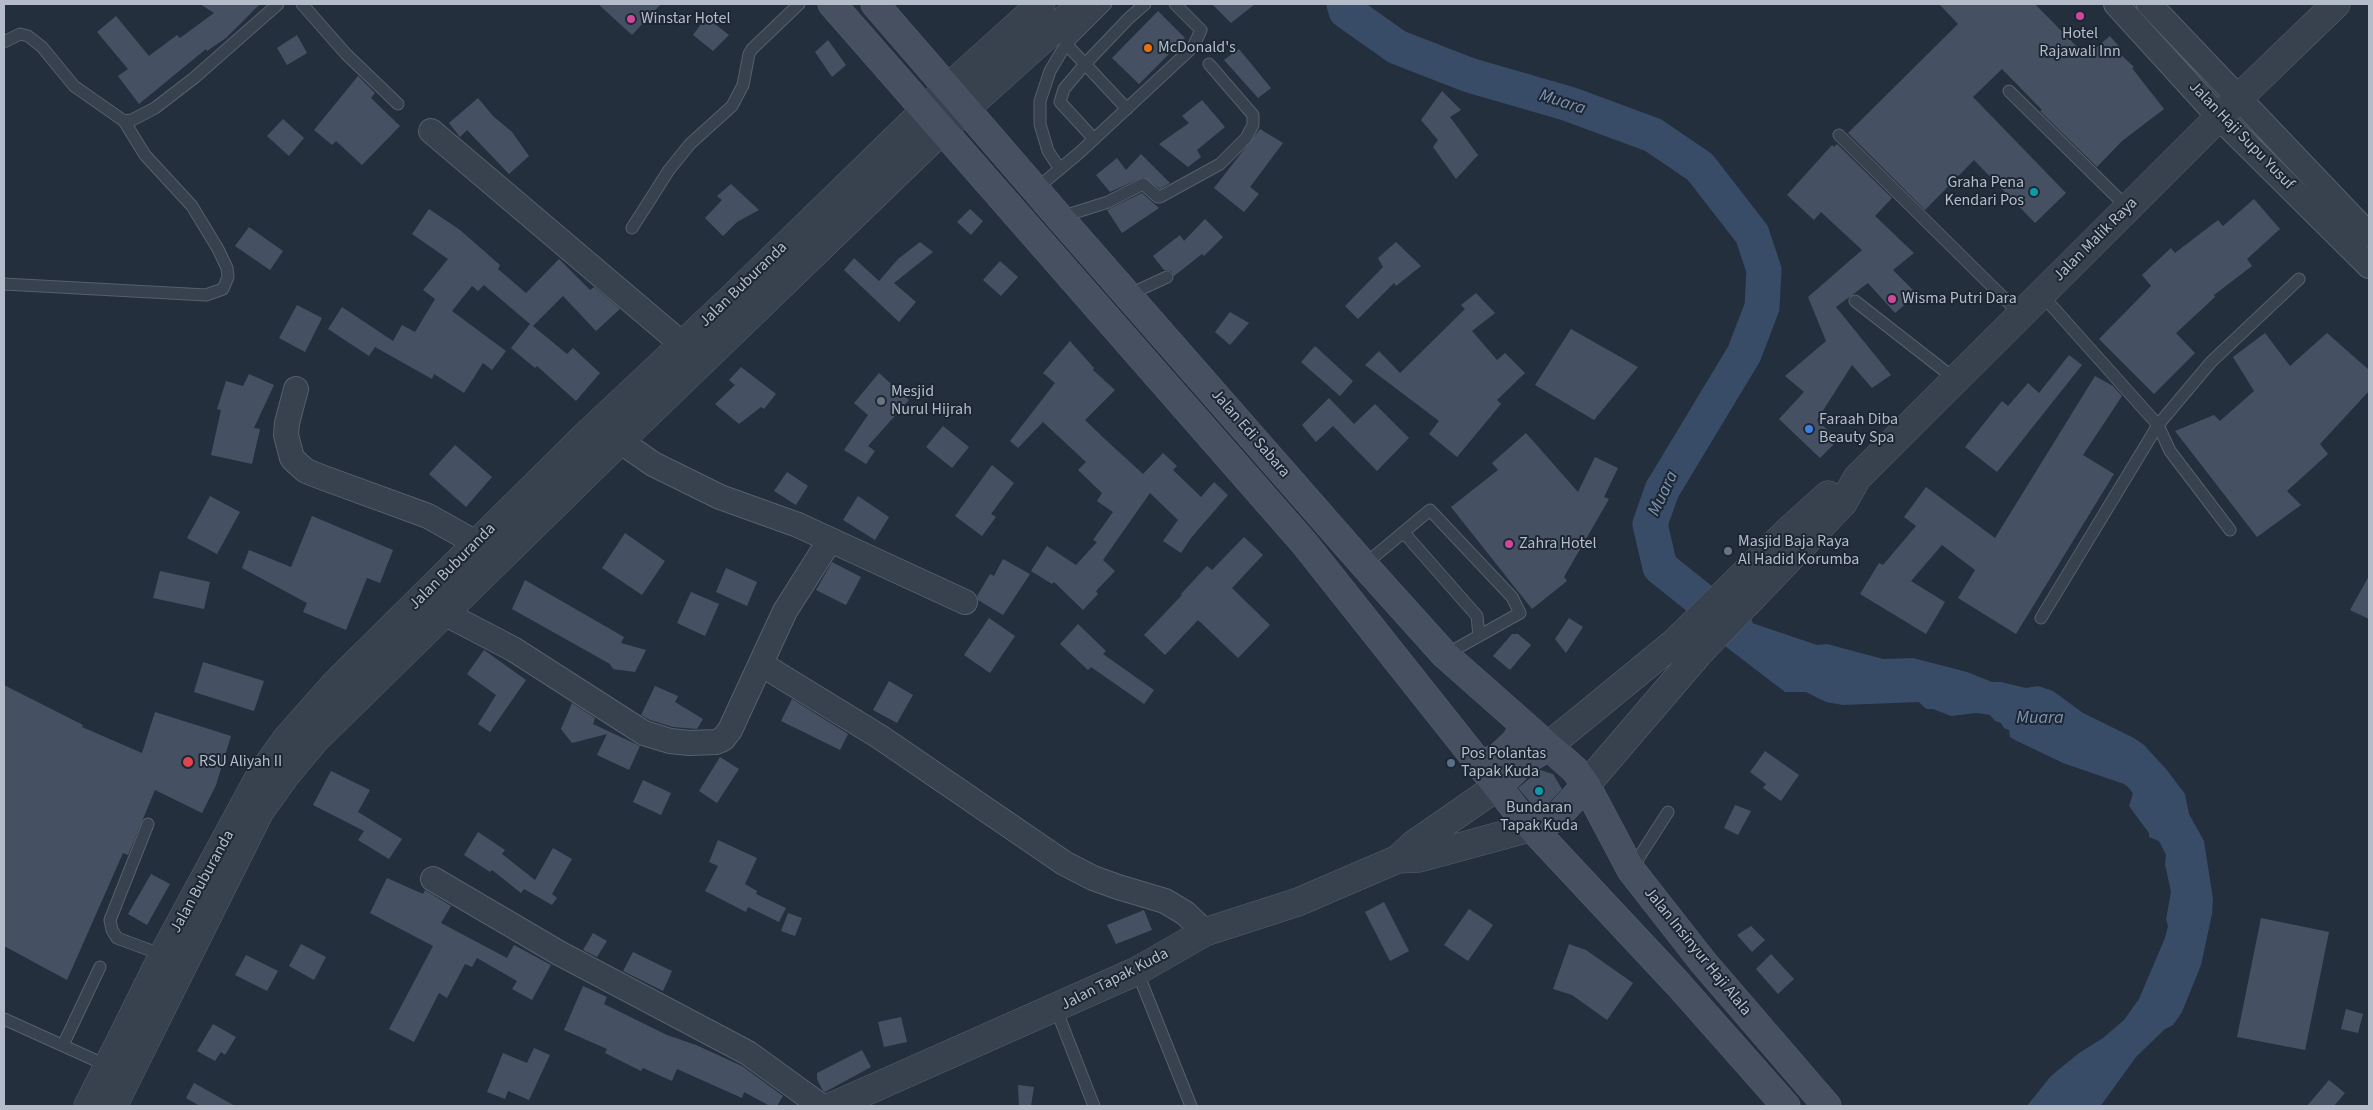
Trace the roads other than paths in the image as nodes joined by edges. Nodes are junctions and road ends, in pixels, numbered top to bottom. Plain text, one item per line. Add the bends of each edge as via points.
1 (278, 4) edge
2 (318, 4) edge
3 (799, 4) edge
4 (832, 4) edge
5 (875, 4) edge
6 (1041, 4) edge
7 (1082, 4) edge
8 (1106, 4) edge
9 (1145, 4) edge
10 (1175, 4) edge
11 (2116, 4) edge
12 (2148, 4) edge
13 (2336, 4) edge
14 (305, 8) edge
15 (4, 42) edge
16 (1066, 44) junction
17 (1085, 64) junction
18 (1209, 64) dead end
19 (948, 88) junction
20 (2008, 91) dead end
21 (2240, 97) junction
22 (398, 104) dead end
23 (966, 109) junction
24 (1127, 109) junction
25 (925, 110) junction
26 (2219, 117) junction
27 (124, 121) junction
28 (942, 130) junction
29 (431, 131) dead end
30 (1839, 135) dead end
31 (1094, 139) junction
32 (1060, 169) junction
33 (1036, 190) junction
34 (2128, 208) junction
35 (1060, 218) junction
36 (632, 228) dead end
37 (2369, 235) edge
38 (2369, 266) edge
39 (1167, 277) dead end
40 (2299, 279) dead end
41 (4, 284) edge
42 (2041, 293) junction
43 (1128, 294) junction
44 (1855, 301) dead end
45 (2021, 315) junction
46 (682, 344) junction
47 (1955, 379) junction
48 (296, 390) dead end
49 (2158, 425) junction
50 (620, 441) junction
51 (2230, 530) dead end
52 (1405, 534) junction
53 (830, 540) junction
54 (476, 543) junction
55 (1364, 565) junction
56 (965, 602) dead end
57 (444, 613) junction
58 (2041, 618) dead end
59 (1479, 636) junction
60 (1691, 644) junction
61 (1445, 655) junction
62 (761, 664) junction
63 (1524, 726) junction
64 (1547, 746) junction
65 (1481, 764) junction
66 (1586, 785) junction
67 (1498, 786) junction
68 (1668, 812) dead end
69 (148, 824) dead end
70 (1533, 827) junction
71 (1398, 859) junction
72 (1631, 870) junction
73 (433, 879) dead end
74 (1205, 932) junction
75 (163, 955) junction
76 (100, 966) dead end
77 (1137, 971) junction
78 (1056, 1009) junction
79 (4, 1019) edge
80 (63, 1045) junction
81 (108, 1066) junction
82 (88, 1106) edge
83 (114, 1106) edge
84 (821, 1106) edge
85 (833, 1106) edge
86 (1094, 1106) edge
87 (1191, 1106) edge
88 (1786, 1106) edge
89 (1827, 1106) edge

1 - 27 lane via 155,108
2 - 14 lane
3 - 36 lane via 752,49 743,85 732,106 690,144 669,170
4 - 25 main road, Jalan Edi Sabara
5 - 19 main road, Jalan Edi Sabara
6 - 19 street, Jalan Buburanda
7 - 23 street, Jalan Buburanda
8 - 16 lane
9 - 17 lane
10 - 24 lane via 1201,30 1199,37 1193,47
11 - 26 street, Jalan Haji Supu Yusuf
12 - 21 street, Jalan Haji Supu Yusuf
13 - 21 street, Jalan Malik Raya
14 - 22 lane via 346,54
15 - 27 lane via 20,34 28,36 42,47 74,86
16 - 17 lane
16 - 32 lane via 1050,71 1040,101 1040,124 1048,151
17 - 24 lane
17 - 31 lane via 1064,89 1060,102
18 - 35 lane via 1253,114 1246,138 1220,164 1160,197 1142,184 1108,202
19 - 23 main road, Jalan Edi Sabara
19 - 25 street, Jalan Buburanda
20 - 34 lane
21 - 26 street, Jalan Malik Raya
21 - 37 street, Jalan Haji Supu Yusuf
23 - 28 street, Jalan Buburanda
23 - 33 main road, Jalan Edi Sabara
24 - 31 lane
25 - 28 main road, Jalan Edi Sabara
25 - 46 street, Jalan Buburanda
26 - 34 street, Jalan Malik Raya
26 - 38 street, Jalan Haji Supu Yusuf
27 - 41 lane via 146,155 192,206 218,249 227,268 228,277 223,289 206,295
28 - 50 street, Jalan Buburanda
28 - 65 main road, Jalan Edi Sabara via 1304,543
29 - 46 street
30 - 45 lane
31 - 32 lane
32 - 33 lane
33 - 35 main road, Jalan Edi Sabara
34 - 42 street, Jalan Malik Raya
35 - 43 main road, Jalan Edi Sabara
39 - 43 lane
40 - 49 lane via 2212,362
42 - 45 street, Jalan Malik Raya
42 - 49 lane
43 - 55 main road, Jalan Edi Sabara
44 - 47 lane
45 - 47 street, Jalan Malik Raya
46 - 54 street, Jalan Buburanda
47 - 60 street, Jalan Malik Raya via 1857,478 1843,504
48 - 54 street via 286,434 292,458 298,464 324,478 428,516
49 - 51 lane via 2175,458
49 - 58 lane
50 - 53 street via 653,464 720,497
50 - 57 street, Jalan Buburanda
52 - 55 lane
52 - 59 lane via 1478,616
52 - 59 lane via 1430,510 1512,597 1520,613
53 - 56 street
53 - 62 street via 785,611
54 - 75 street, Jalan Buburanda via 335,684 288,737 262,774
55 - 61 main road, Jalan Edi Sabara
57 - 62 street via 514,649 644,733 660,740 705,743 723,739
57 - 83 street, Jalan Buburanda via 315,740 260,811
59 - 61 lane
60 - 64 street
60 - 66 street
61 - 63 main road, Jalan Edi Sabara
62 - 74 street via 880,737 1064,863 1093,878 1165,901
63 - 64 main road, Jalan Edi Sabara
63 - 65 main road via 1516,741 1499,757
64 - 66 main road via 1564,759
64 - 67 main road via 1522,763
65 - 67 main road, Jalan Edi Sabara
66 - 70 main road via 1556,818
66 - 72 main road, Jalan Insinyur Haji Alala
67 - 70 main road
67 - 71 street, Jalan Tapak Kuda
68 - 72 lane
69 - 75 lane via 110,920 117,938
70 - 71 street, Jalan Tapak Kuda via 1419,858
70 - 88 main road, Jalan Insinyur Haji Alala
71 - 74 street, Jalan Tapak Kuda via 1298,902
72 - 89 main road, Jalan Insinyur Haji Alala via 1703,962
73 - 84 street via 559,953 748,1053
74 - 77 street, Jalan Tapak Kuda
75 - 81 street, Jalan Buburanda
76 - 80 lane
77 - 78 street, Jalan Tapak Kuda
77 - 87 lane
78 - 85 street, Jalan Tapak Kuda
78 - 86 lane
79 - 80 lane
80 - 81 lane
81 - 82 street, Jalan Buburanda

